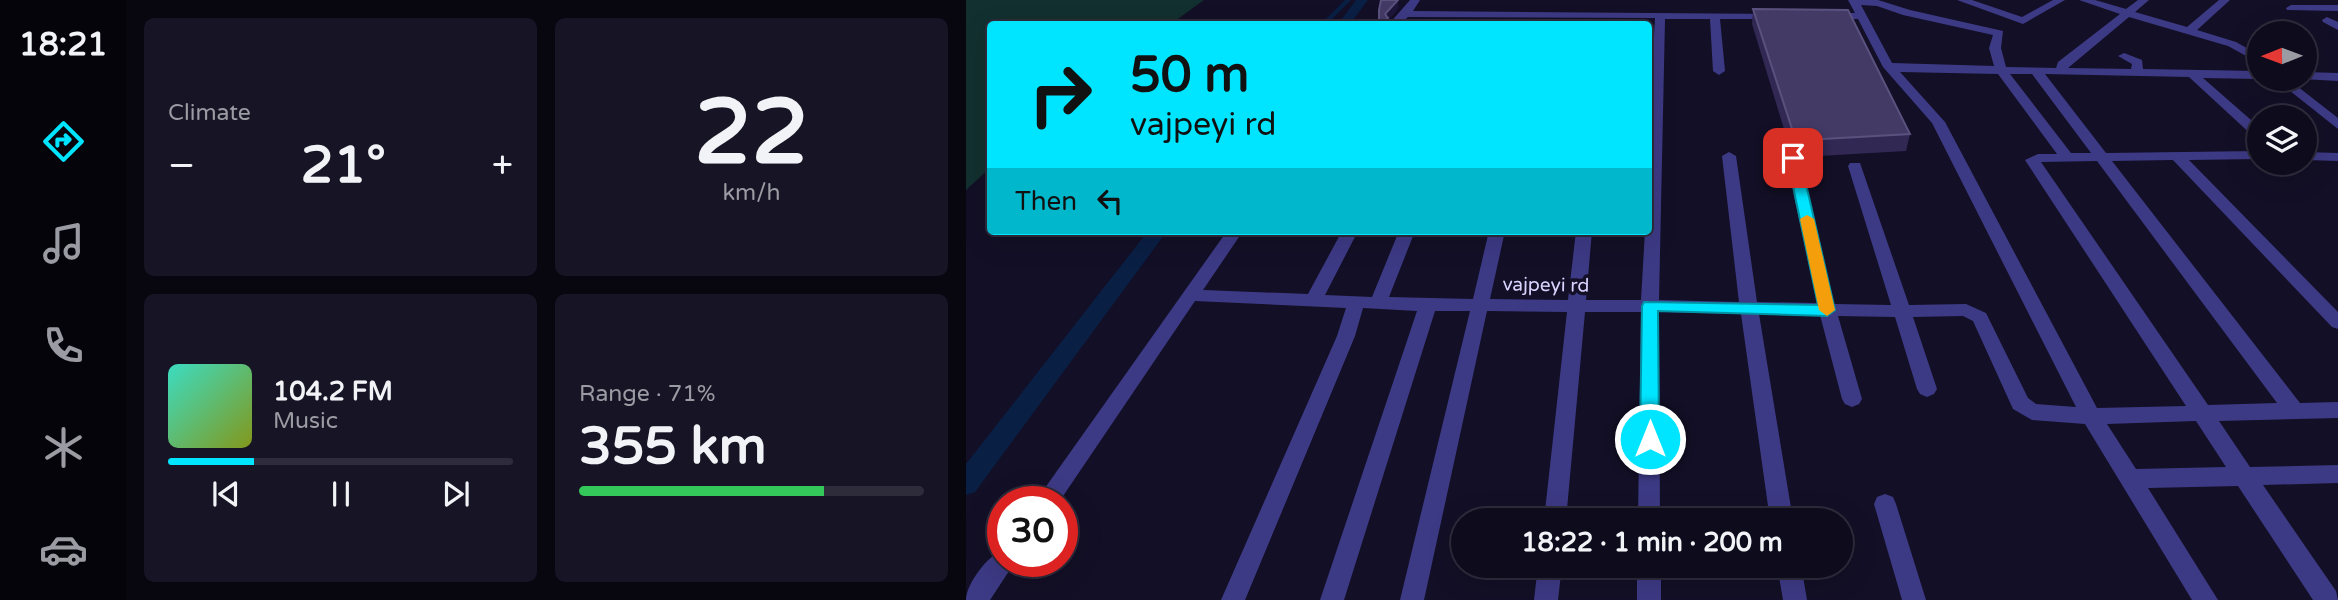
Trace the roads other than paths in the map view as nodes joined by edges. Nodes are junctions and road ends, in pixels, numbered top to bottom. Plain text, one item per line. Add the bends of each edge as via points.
1 (1415, 0) edge
2 (1513, 0) edge
3 (1557, 0) edge
4 (1639, 0) edge
5 (1962, 0) edge
6 (2060, 0) edge
7 (2084, 0) edge
8 (2144, 0) edge
9 (2225, 0) edge
10 (1854, 1) edge
11 (2291, 8) dead end
12 (2338, 8) edge
13 (2128, 13) junction
14 (1405, 14) junction
15 (1508, 15) junction
16 (1637, 15) junction
17 (1660, 16) junction
18 (1715, 16) junction
19 (1782, 16) edge
20 (1822, 16) edge
21 (1863, 16) junction
22 (1449, 20) edge
23 (1487, 20) edge
24 (1552, 20) edge
25 (1606, 20) edge
26 (2327, 20) dead end
27 (1397, 21) edge
28 (2338, 27) edge
29 (2189, 32) junction
30 (2247, 52) edge
31 (2124, 56) dead end
32 (1890, 67) junction
33 (2001, 70) junction
34 (1719, 71) dead end
35 (2036, 71) junction
36 (2062, 71) junction
37 (2137, 72) junction
38 (2190, 72) junction
39 (2247, 74) edge
40 (2317, 76) edge
41 (2338, 77) edge
42 (2296, 91) edge
43 (2247, 123) edge
44 (2338, 125) edge
45 (2176, 155) junction
46 (2247, 155) edge
47 (1729, 156) dead end
48 (2317, 156) edge
49 (2101, 157) junction
50 (2338, 157) edge
51 (1793, 158) dead end
52 (2067, 158) junction
53 (1855, 166) dead end
54 (1232, 235) edge
55 (1347, 235) edge
56 (1405, 235) edge
57 (1496, 235) edge
58 (1584, 235) edge
59 (1191, 295) junction
60 (1313, 301) junction
61 (1356, 303) junction
62 (1378, 304) junction
63 (1482, 304) junction
64 (1428, 305) junction
65 (1579, 305) junction
66 (1650, 306) junction
67 (1749, 308) junction
68 (1827, 310) junction
69 (1902, 311) junction
70 (2338, 323) edge
71 (1927, 389) dead end
72 (1852, 399) dead end
73 (2338, 410) edge
74 (2295, 412) junction
75 (2200, 415) junction
76 (2091, 416) junction
77 (2338, 474) edge
78 (2242, 477) junction
79 (2129, 479) junction
80 (1057, 486) edge
81 (1885, 504) dead end
82 (1556, 508) edge
83 (1649, 508) edge
84 (1780, 508) edge
85 (992, 577) edge
86 (1549, 578) edge
87 (1649, 578) edge
88 (1791, 578) edge
89 (975, 600) edge
90 (1233, 600) edge
91 (1332, 600) edge
92 (1412, 600) edge
93 (1546, 600) edge
94 (1649, 600) edge
95 (1795, 600) edge
96 (1914, 600) edge
97 (2206, 600) edge
98 (2327, 600) edge

1 - 14 street
2 - 15 street
3 - 24 street
4 - 16 street
5 - 6 street via 2023,21
7 - 13 street
8 - 13 street
9 - 29 street
10 - 21 street
10 - 33 street via 1999,33 1995,48
11 - 12 street
13 - 29 street
13 - 36 street via 2062,64
14 - 22 street
14 - 27 street
15 - 23 street
15 - 24 street
16 - 17 street
16 - 25 street
17 - 18 street
17 - 66 street
18 - 19 street
18 - 34 street
20 - 21 street
21 - 32 street
22 - 23 street
24 - 25 street
26 - 28 street
29 - 30 street
31 - 37 street via 2138,62
32 - 33 street
32 - 76 street via 1933,114 1950,142
33 - 35 street
33 - 52 street
35 - 36 street
35 - 49 street
36 - 37 street
37 - 38 street
38 - 39 street
38 - 43 street
40 - 41 street
42 - 44 street
45 - 46 street
45 - 49 street
45 - 70 street
47 - 67 street
48 - 50 street
49 - 52 street
49 - 74 street
51 - 68 street
52 - 75 street via 2038,158 2033,163
53 - 69 street
54 - 59 street
55 - 60 street
56 - 62 street
57 - 63 street
58 - 65 street
59 - 60 street, vajpeyi rd
59 - 80 street
60 - 61 street, vajpeyi rd
61 - 62 street, vajpeyi rd
61 - 90 street
62 - 64 street, vajpeyi rd
63 - 64 street, vajpeyi rd
63 - 65 street, vajpeyi rd
63 - 92 street
64 - 91 street
65 - 66 street, vajpeyi rd
65 - 82 street
66 - 67 street, vajpeyi rd
66 - 83 street
67 - 68 street, vajpeyi rd
67 - 84 street
68 - 69 street, vajpeyi rd
68 - 72 street
69 - 71 street
69 - 76 street, vajpeyi rd via 1977,313 2026,409
73 - 74 street
74 - 75 street
75 - 76 street
75 - 78 street
76 - 79 street
77 - 78 street
78 - 79 street
78 - 98 street
79 - 97 street
81 - 96 street
85 - 89 street
86 - 93 street
87 - 94 street
88 - 95 street

